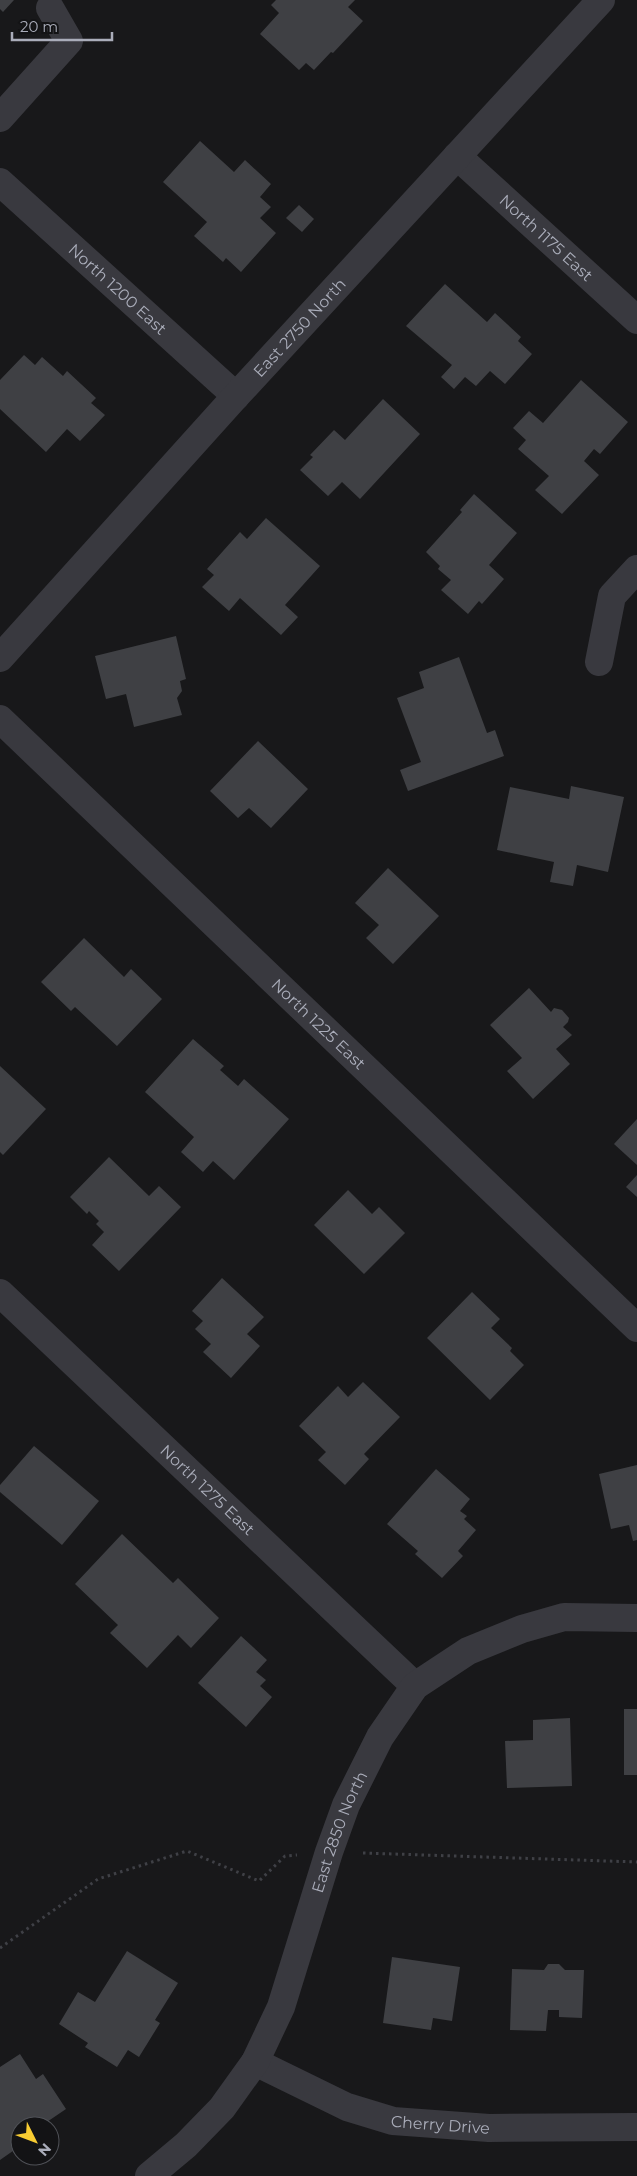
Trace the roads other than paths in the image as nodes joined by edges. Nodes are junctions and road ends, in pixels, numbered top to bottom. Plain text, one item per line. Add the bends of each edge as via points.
1 (601, 0) edge
2 (50, 8) dead end
3 (0, 118) edge
4 (457, 156) junction
5 (0, 182) edge
6 (637, 320) edge
7 (236, 396) junction
8 (637, 569) edge
9 (0, 658) edge
10 (599, 662) dead end
11 (0, 720) edge
12 (0, 1293) edge
13 (637, 1328) edge
14 (637, 1618) edge
15 (415, 1686) junction
16 (255, 2062) junction
17 (637, 2127) edge
18 (149, 2176) edge

1 - 4 street, East 2750 North
2 - 3 street via 69,40
4 - 6 street, North 1175 East
4 - 7 street, East 2750 North
5 - 7 street, North 1200 East
7 - 9 street, East 2750 North
8 - 10 street via 612,596
11 - 13 street, North 1225 East
12 - 15 street, North 1275 East
14 - 15 street, East 2850 North via 564,1617 522,1629 468,1651
15 - 16 street, East 2850 North via 380,1737 346,1804 281,2008
16 - 17 street, Cherry Drive via 347,2107 393,2121 489,2128
16 - 18 street, East 2850 North via 222,2108 186,2145

